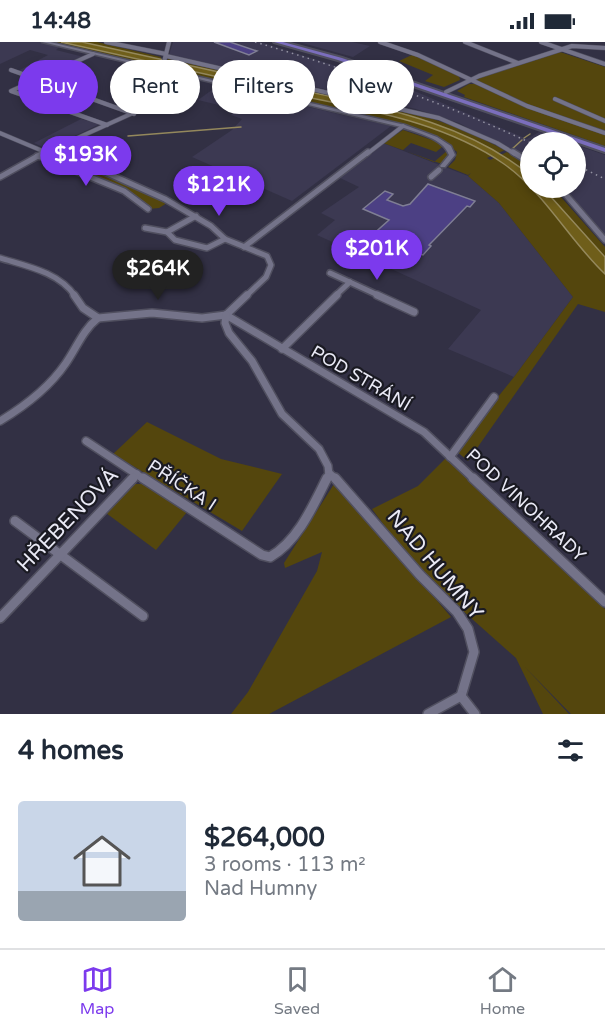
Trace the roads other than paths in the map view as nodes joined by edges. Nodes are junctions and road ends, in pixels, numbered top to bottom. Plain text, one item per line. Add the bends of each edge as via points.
1 (44, 42) edge
2 (106, 42) edge
3 (169, 42) edge
4 (277, 42) edge
5 (289, 42) edge
6 (380, 42) edge
7 (465, 42) edge
8 (542, 42) edge
9 (572, 44) edge
10 (605, 48) edge
11 (562, 49) junction
12 (93, 54) junction
13 (166, 56) junction
14 (80, 60) edge
15 (121, 60) edge
16 (165, 60) edge
17 (518, 63) junction
18 (605, 64) edge
19 (11, 70) dead end
20 (18, 73) edge
21 (200, 78) edge
22 (469, 80) junction
23 (18, 89) edge
24 (444, 93) junction
25 (18, 94) edge
26 (555, 99) dead end
27 (586, 112) junction
28 (75, 114) edge
29 (134, 114) edge
30 (568, 121) junction
31 (605, 121) edge
32 (107, 125) junction
33 (404, 126) junction
34 (0, 133) edge
35 (605, 133) edge
36 (74, 139) junction
37 (605, 150) edge
38 (45, 152) junction
39 (37, 156) junction
40 (520, 156) edge
41 (75, 159) junction
42 (441, 168) joint
43 (111, 174) junction
44 (0, 177) edge
45 (431, 177) dead end
46 (101, 181) junction
47 (153, 193) junction
48 (569, 198) edge
49 (140, 201) junction
50 (148, 209) dead end
51 (196, 216) junction
52 (145, 228) dead end
53 (167, 232) junction
54 (225, 239) junction
55 (605, 240) edge
56 (244, 247) junction
57 (0, 258) edge
58 (330, 273) dead end
59 (350, 282) junction
60 (414, 312) dead end
61 (226, 315) junction
62 (98, 318) junction
63 (282, 349) junction
64 (494, 397) dead end
65 (0, 421) edge
66 (424, 432) joint
67 (86, 441) dead end
68 (450, 457) junction
69 (329, 472) junction
70 (137, 474) junction
71 (15, 520) dead end
72 (61, 554) junction
73 (605, 602) edge
74 (143, 616) dead end
75 (0, 618) edge
76 (460, 696) junction
77 (428, 714) edge
78 (475, 714) edge

1 - 12 street
2 - 13 street
3 - 13 street
4 - 24 main road
5 - 24 main road via 363,63
6 - 22 street via 409,51
7 - 17 street
8 - 11 street
9 - 10 street
9 - 11 street
11 - 17 street
11 - 18 street
12 - 14 street
12 - 15 street
13 - 16 street
13 - 40 street via 439,118
17 - 22 street
19 - 20 street
21 - 33 street
22 - 24 street
22 - 30 street
23 - 25 street via 11,92
24 - 37 main road
26 - 27 street
27 - 30 street
27 - 31 street
28 - 32 street
29 - 32 street
30 - 35 street
32 - 36 street
33 - 42 street via 449,147 452,156
33 - 56 street
34 - 38 street
36 - 38 street
36 - 41 street via 66,152
38 - 39 street
39 - 41 street
39 - 44 street
41 - 43 street
41 - 46 street via 67,164 68,168
42 - 45 street
43 - 46 street
43 - 47 street
46 - 49 street
47 - 49 street
47 - 51 street
48 - 55 street
49 - 50 street
51 - 53 street
51 - 54 street
52 - 53 street
53 - 54 street via 176,240 207,248
54 - 56 street
56 - 61 street via 267,256 270,269
57 - 62 street via 62,282 82,308
58 - 59 street
59 - 60 street
59 - 63 street, POD STRÁNÍ
61 - 62 street via 202,318 152,313
61 - 63 street, POD STRÁNÍ
61 - 69 street, NAD HUMNY via 228,331 252,362 272,399 318,448
62 - 65 street via 84,331 54,377 26,404
63 - 66 street, POD STRÁNÍ
64 - 68 street via 489,410
66 - 68 street, POD VINOHRADY
67 - 70 street, PŘÍČKA I
68 - 73 street, POD VINOHRADY
69 - 70 street, PŘÍČKA I via 284,549 270,557
69 - 76 street, NAD HUMNY via 466,624 474,644
70 - 72 street, HŘEBENOVÁ
71 - 72 street
72 - 74 street
72 - 75 street, HŘEBENOVÁ
76 - 77 street
76 - 78 street

